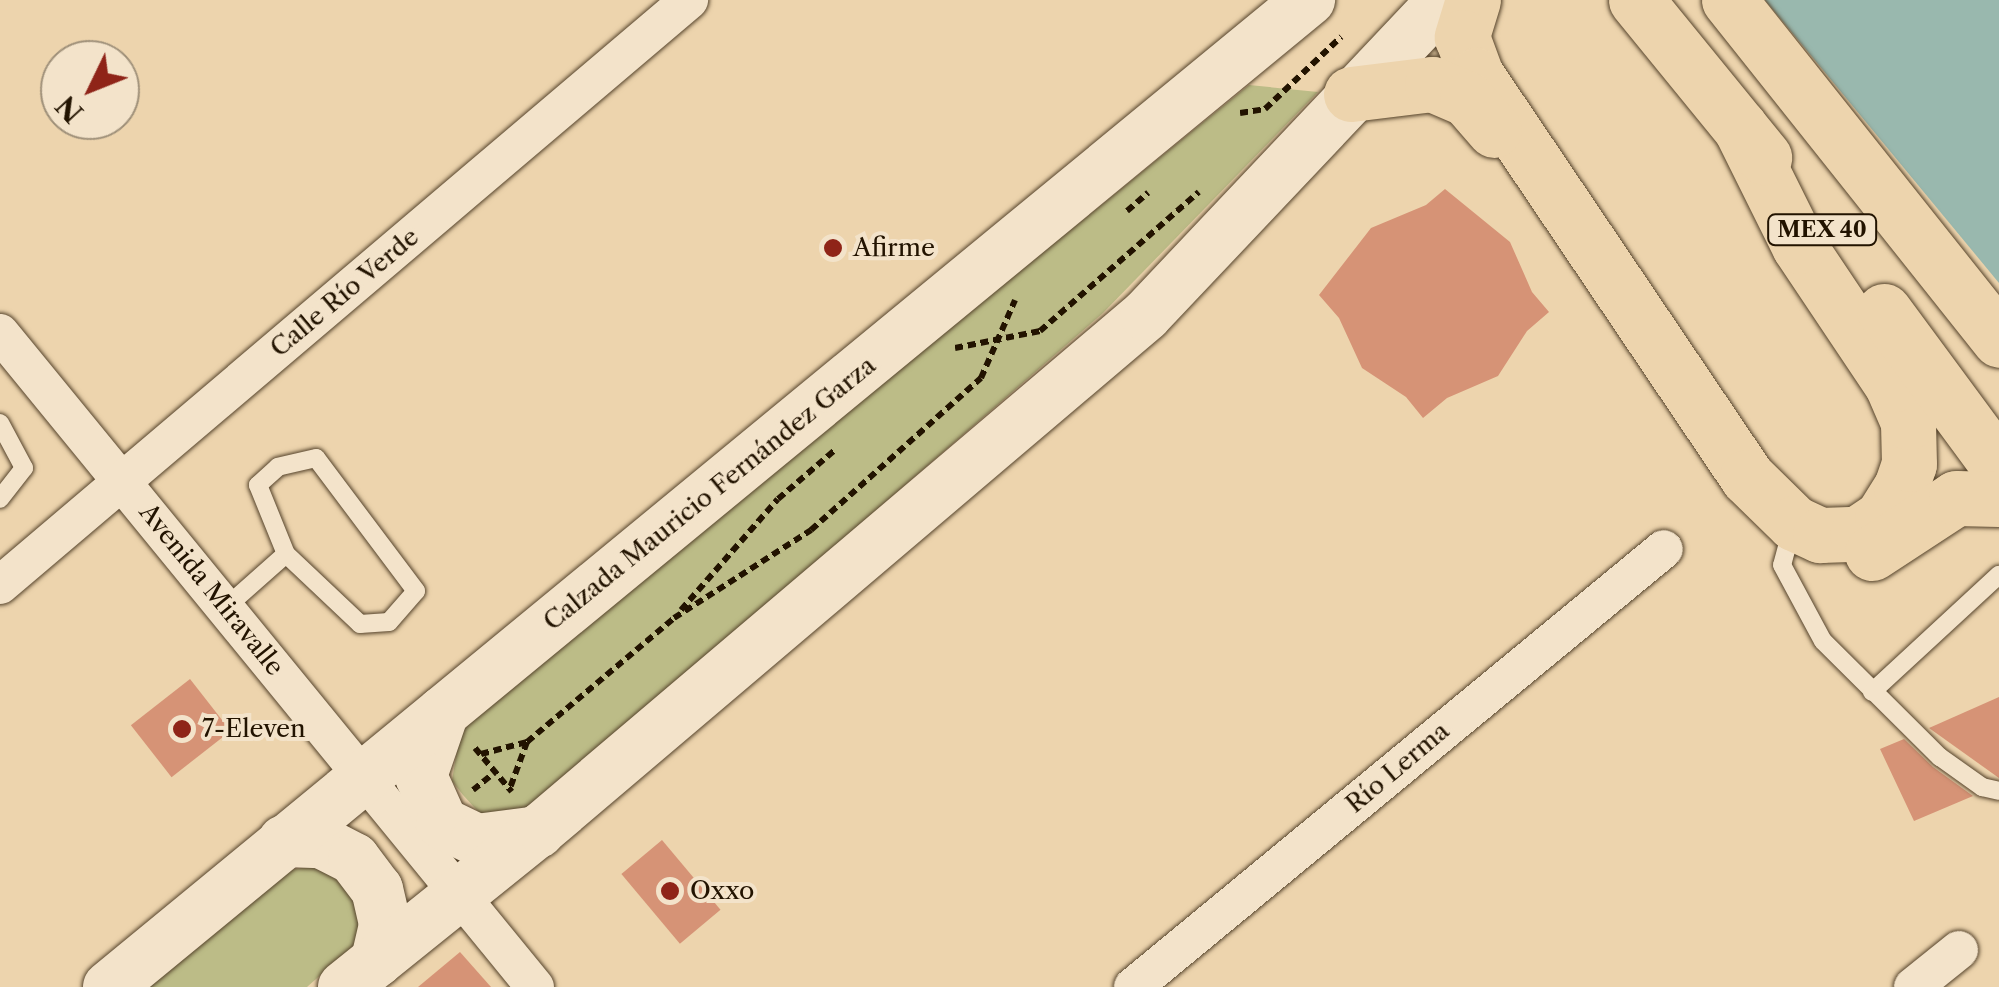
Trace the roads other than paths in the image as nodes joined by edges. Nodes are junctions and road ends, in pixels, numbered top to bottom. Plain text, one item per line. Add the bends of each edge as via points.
1 (689, 0) edge
2 (1444, 0) edge
3 (1473, 0) edge
4 (1636, 0) edge
5 (1729, 0) edge
6 (1325, 18) edge
7 (1351, 94) junction
8 (1740, 127) junction
9 (0, 333) edge
10 (1999, 340) edge
11 (0, 423) edge
12 (1999, 467) edge
13 (122, 483) junction
14 (0, 499) edge
15 (1999, 500) edge
16 (1789, 535) junction
17 (1664, 549) dead end
18 (286, 554) junction
19 (1999, 575) edge
20 (0, 585) edge
21 (225, 608) junction
22 (1872, 692) junction
23 (457, 726) junction
24 (363, 776) junction
25 (1999, 791) edge
26 (523, 808) junction
27 (284, 841) junction
28 (460, 895) junction
29 (1958, 950) dead end
30 (360, 974) edge
31 (109, 987) edge
32 (535, 987) edge
33 (1133, 987) edge
34 (1913, 987) edge

1 - 13 street, Calle Río Verde
2 - 7 main road
3 - 16 highway via 1462,37 1476,75
4 - 8 highway, MEX 40
5 - 10 highway, MEX 40
6 - 23 main road, Calzada Mauricio Fernández Garza
7 - 16 highway via 1415,82 1467,99 1524,172 1732,498
7 - 26 main road via 1146,315
8 - 12 highway, MEX 40
8 - 16 highway via 1799,246 1892,385 1908,422 1909,464 1882,518 1840,538
9 - 13 street, Avenida Miravalle
11 - 14 lane via 24,468
13 - 20 street, Calle Río Verde
13 - 21 street, Avenida Miravalle
15 - 16 highway via 1956,498 1861,556 1823,560
16 - 22 lane via 1788,586 1804,616
17 - 33 street, Río Lerma
18 - 18 lane via 360,624 389,622 416,591 316,458 278,467 258,485
18 - 21 lane
19 - 22 lane
21 - 24 street, Avenida Miravalle
22 - 25 lane via 1940,757 1982,787
23 - 24 main road, Calzada Mauricio Fernández Garza
23 - 26 main road via 420,776 442,822 477,840
24 - 27 main road, Calzada Mauricio Fernández Garza
24 - 28 street, Avenida Miravalle
26 - 28 main road
27 - 30 main road via 322,842 354,859 377,888 385,925
27 - 31 main road, Calzada Mauricio Fernández Garza
28 - 30 main road
28 - 32 street, Avenida Miravalle
29 - 34 street

